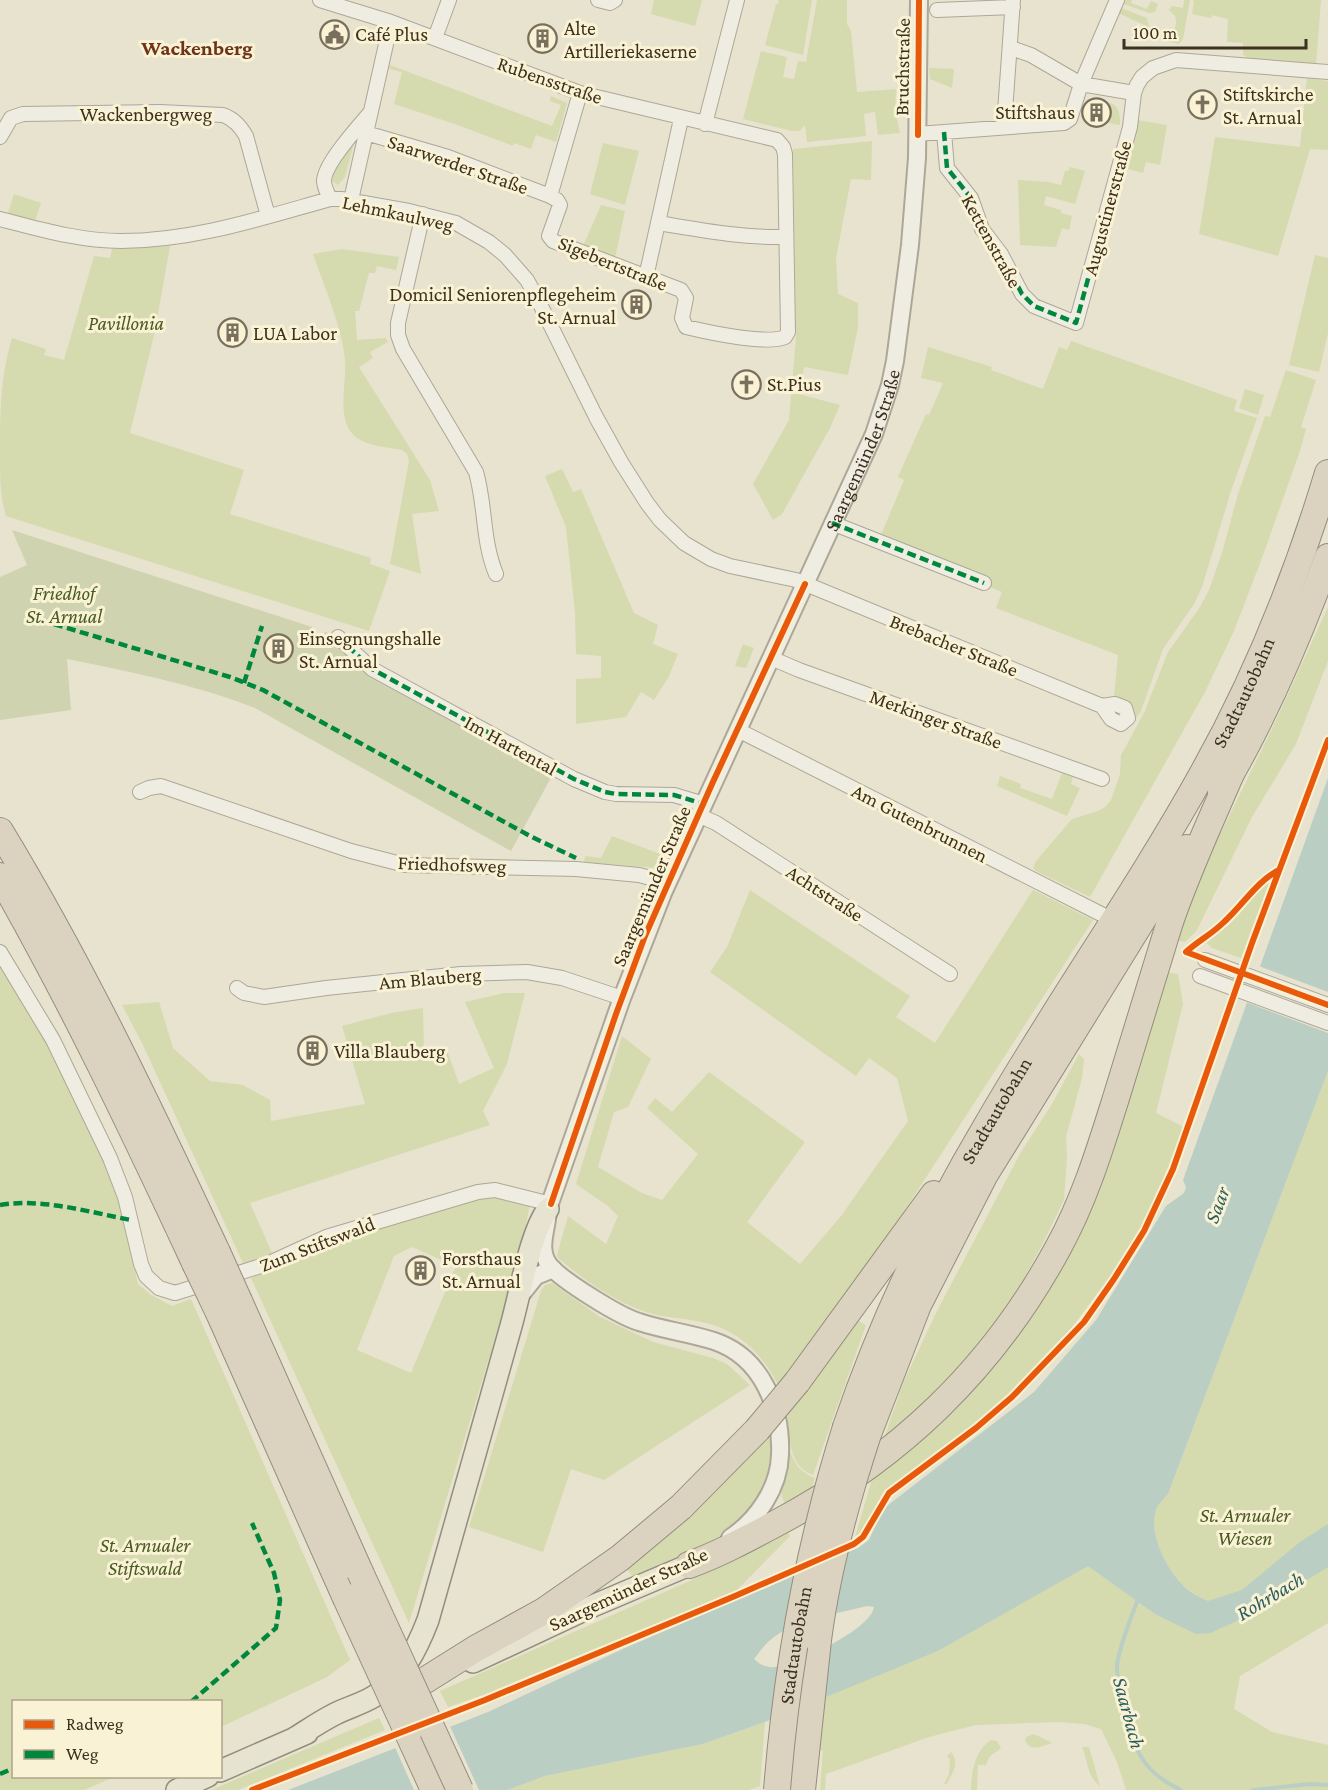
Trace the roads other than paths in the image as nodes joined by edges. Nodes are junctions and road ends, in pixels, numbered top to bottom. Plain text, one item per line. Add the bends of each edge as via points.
1 (320, 0) edge
2 (449, 0) edge
3 (737, 0) edge
4 (919, 0) edge
5 (1117, 0) edge
6 (1013, 4) edge
7 (937, 10) dead end
8 (391, 22) junction
9 (435, 38) junction
10 (1011, 48) junction
11 (1328, 72) edge
12 (1081, 84) junction
13 (580, 93) junction
14 (1134, 93) junction
15 (371, 112) junction
16 (681, 118) junction
17 (705, 124) junction
18 (1004, 126) junction
19 (944, 132) junction
20 (366, 133) junction
21 (917, 134) junction
22 (0, 137) edge
23 (783, 147) joint
24 (550, 196) junction
25 (330, 199) junction
26 (351, 200) junction
27 (423, 214) junction
28 (268, 216) junction
29 (0, 219) edge
30 (658, 223) junction
31 (786, 237) junction
32 (646, 277) junction
33 (1076, 322) joint
34 (1328, 473) edge
35 (832, 523) junction
36 (1328, 557) edge
37 (496, 574) dead end
38 (984, 583) dead end
39 (805, 584) junction
40 (338, 637) dead end
41 (771, 658) junction
42 (1102, 706) dead end
43 (738, 730) junction
44 (1102, 779) dead end
45 (141, 792) dead end
46 (701, 810) junction
47 (0, 831) edge
48 (0, 876) edge
49 (667, 885) junction
50 (1150, 909) junction
51 (1103, 915) dead end
52 (0, 952) edge
53 (1105, 958) junction
54 (1205, 960) dead end
55 (950, 974) dead end
56 (1200, 976) dead end
57 (237, 988) dead end
58 (622, 998) junction
59 (1328, 1005) edge
60 (1328, 1023) edge
61 (987, 1125) junction
62 (550, 1206) junction
63 (206, 1257) junction
64 (553, 1269) junction
65 (520, 1296) junction
66 (229, 1307) junction
67 (857, 1431) junction
68 (689, 1565) junction
69 (408, 1691) junction
70 (295, 1738) junction
71 (222, 1770) edge
72 (204, 1778) edge
73 (177, 1790) edge
74 (434, 1790) edge
75 (460, 1790) edge
76 (777, 1790) edge
77 (802, 1790) edge

1 - 8 street, Rubensstraße
2 - 9 street
3 - 17 street
4 - 21 street, Bruchstraße
5 - 12 street
6 - 7 street
6 - 10 street
8 - 9 street, Rubensstraße
8 - 15 street
9 - 13 street, Rubensstraße
10 - 12 street
10 - 18 street
11 - 14 street via 1176,60 1148,72
12 - 14 street
12 - 18 street via 1070,118 1064,123
13 - 16 street, Rubensstraße
13 - 24 street
14 - 33 street, Augustinerstraße via 1130,127
15 - 20 street
15 - 25 street via 326,174 324,182
16 - 17 street, Rubensstraße
16 - 30 street
17 - 23 street, Rubensstraße via 777,140
18 - 19 street
19 - 21 street
19 - 33 street, Kettenstraße via 947,168 970,198 982,229 1001,254 1022,294 1034,306
20 - 24 street, Saarwerder Straße
20 - 26 street
21 - 35 street, Saargemünder Straße via 911,235 890,385 874,434
22 - 28 street, Wackenbergweg via 11,118 23,114 168,112 231,117 246,136
23 - 31 street, Sigebertstraße
24 - 32 street, Sigebertstraße via 560,205 549,236 553,241
25 - 26 street, Lehmkaulweg
25 - 28 street, Lehmkaulweg
26 - 27 street, Lehmkaulweg
27 - 37 street via 398,335 476,472 488,554
27 - 39 street, Lehmkaulweg via 482,237 527,280 621,462 672,533 696,551 730,566
28 - 29 street, Lehmkaulweg via 186,236 121,241 58,234
30 - 31 street via 721,234
30 - 32 street
31 - 32 street, Sigebertstraße via 788,332 778,340 686,327 682,318 684,293
34 - 50 highway, Stadtautobahn via 1299,562 1262,655 1205,770
35 - 38 street
35 - 39 street, Saargemünder Straße
36 - 50 highway, Stadtautobahn via 1286,660 1230,776
39 - 41 street, Saargemünder Straße
39 - 42 street, Brebacher Straße
40 - 46 street, Im Hartental via 372,669 550,768 605,792 674,795
41 - 43 street, Saargemünder Straße
41 - 44 street, Merkinger Straße
43 - 46 street, Saargemünder Straße
43 - 51 street, Am Gutenbrunnen
45 - 49 street, Friedhofsweg via 160,786 351,851 405,865 576,869 639,875
46 - 49 street, Saargemünder Straße
46 - 55 street, Achtstraße
47 - 63 highway via 50,916 137,1082
48 - 63 highway
49 - 58 street, Saargemünder Straße
50 - 53 highway, Stadtautobahn
50 - 68 highway via 1152,982 1103,1140 1059,1247 994,1346 919,1427 870,1465 789,1517
52 - 62 street, Zum Stiftswald via 63,1062 114,1167 146,1276 159,1288 175,1293 266,1264 326,1237 471,1193 495,1190
53 - 61 highway, Stadtautobahn
53 - 67 highway, Stadtautobahn via 978,1186
54 - 59 street
56 - 60 street
57 - 58 street, Am Blauberg via 264,997 451,975 527,972 562,978
58 - 62 street, Saargemünder Straße
61 - 67 highway, Stadtautobahn via 912,1263 868,1365
61 - 69 highway, bridge via 797,1382 757,1430 688,1500 621,1558 544,1611
62 - 64 street, Saargemünder Straße via 543,1250
62 - 65 main road via 537,1230
63 - 66 highway, bridge
64 - 65 street via 536,1276
64 - 68 street, Saargemünder Straße via 604,1305 635,1321 730,1348 751,1364 771,1398 778,1419 780,1460 767,1498 747,1524
65 - 70 main road via 419,1644 397,1676 374,1697
66 - 74 highway, bridge via 345,1596
66 - 75 highway, bridge via 360,1572
67 - 76 highway, Stadtautobahn, bridge via 819,1521 789,1674
67 - 77 highway, Stadtautobahn, bridge via 820,1620
68 - 69 main road, Saargemünder Straße
69 - 70 main road, Saargemünder Straße
70 - 71 main road, Saargemünder Straße
72 - 73 main road

